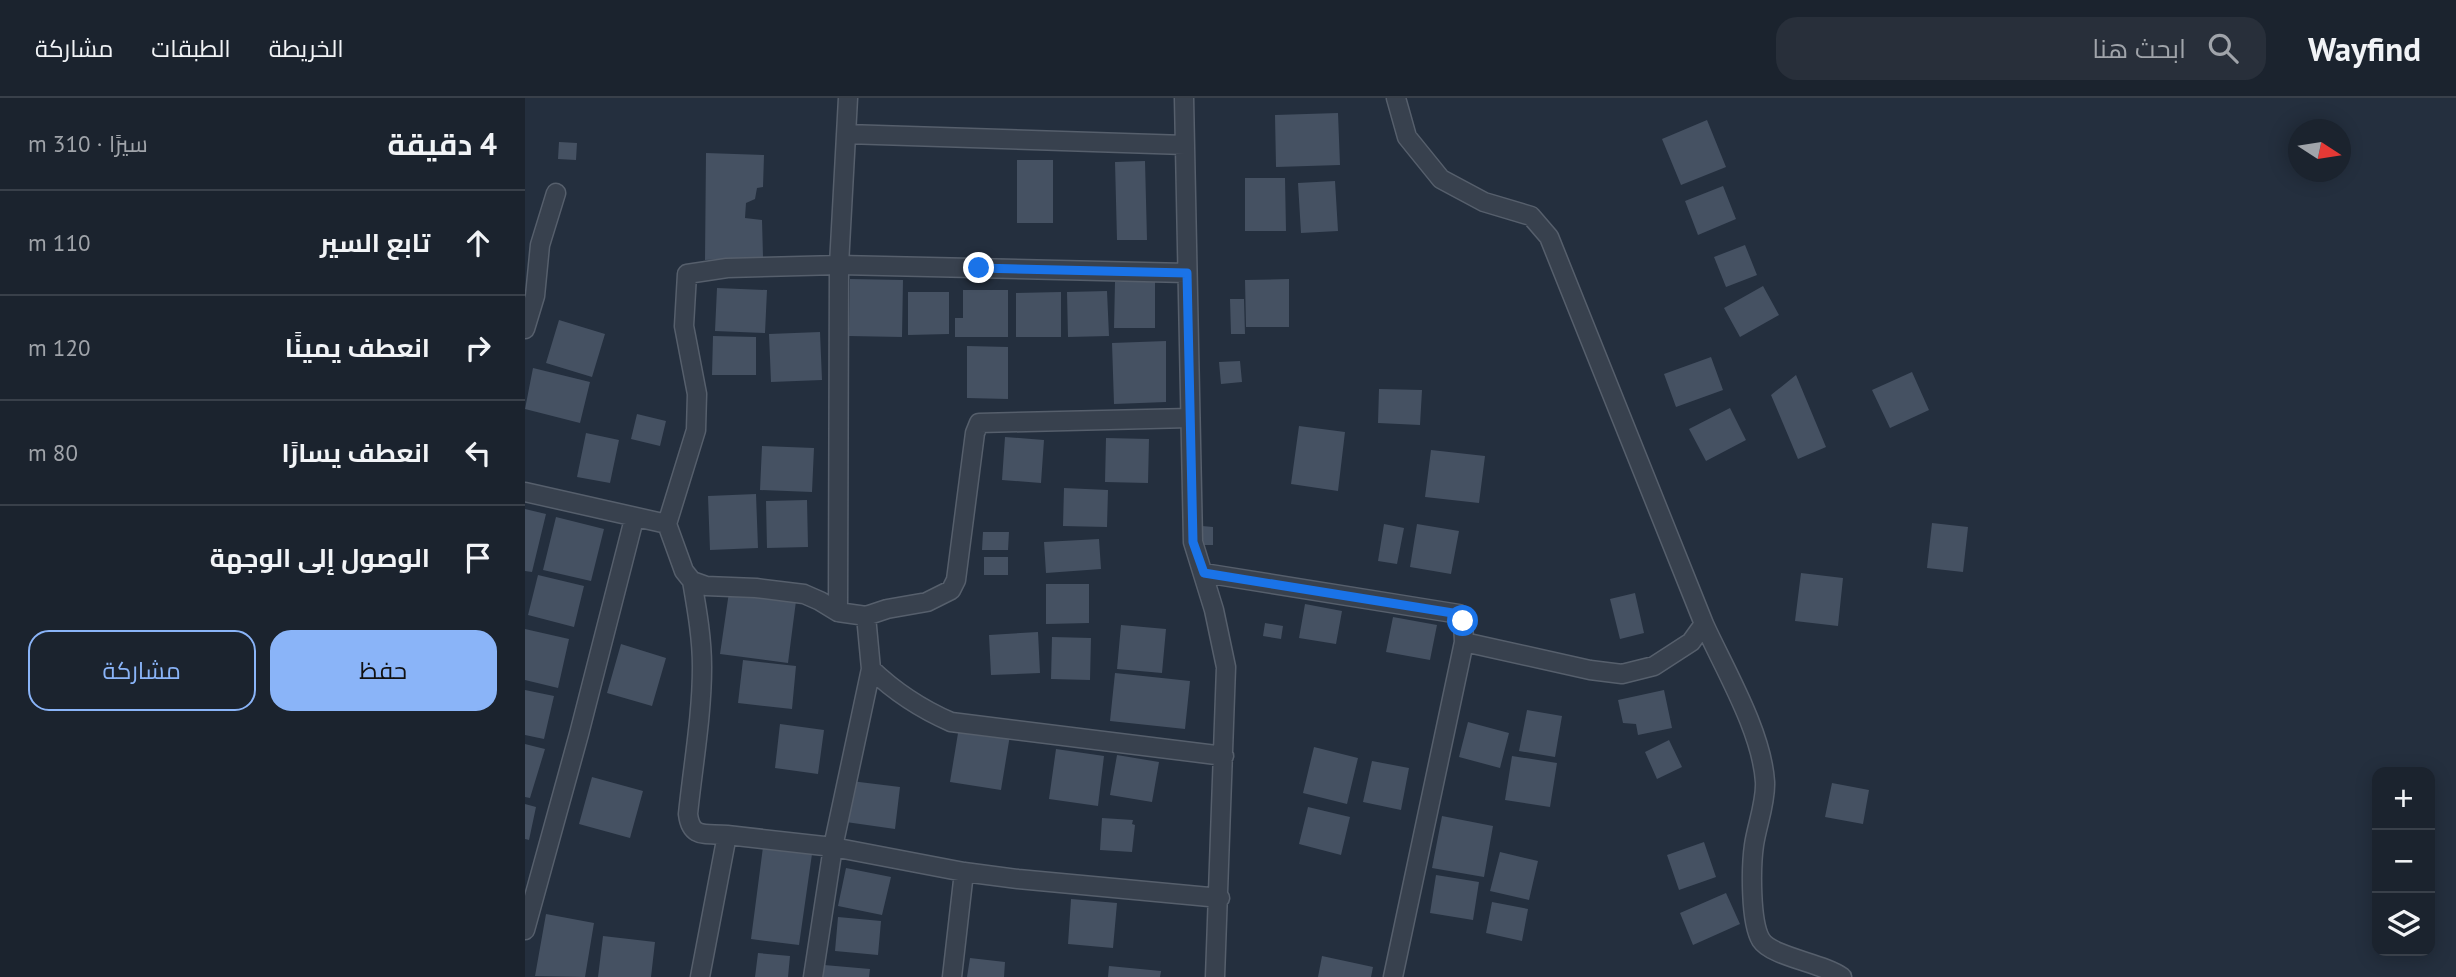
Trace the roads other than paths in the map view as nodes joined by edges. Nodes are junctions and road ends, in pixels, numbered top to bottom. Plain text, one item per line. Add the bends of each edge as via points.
1 (848, 98) edge
2 (1184, 98) edge
3 (1397, 98) edge
4 (846, 134) junction
5 (1185, 145) junction
6 (556, 193) dead end
7 (839, 265) junction
8 (1187, 273) junction
9 (525, 329) edge
10 (1190, 418) junction
11 (525, 492) edge
12 (634, 519) junction
13 (667, 524) junction
14 (1204, 573) junction
15 (692, 581) junction
16 (838, 612) junction
17 (866, 616) junction
18 (1704, 624) junction
19 (1464, 642) junction
20 (871, 669) junction
21 (1224, 757) junction
22 (727, 835) junction
23 (833, 847) junction
24 (964, 872) junction
25 (1220, 898) junction
26 (525, 929) edge
27 (700, 977) edge
28 (813, 977) edge
29 (952, 977) edge
30 (1215, 977) edge
31 (1394, 977) edge
32 (1842, 977) edge

1 - 4 street
2 - 5 street
3 - 18 street via 1407,137 1441,179 1483,202 1531,216 1549,237
4 - 5 street
4 - 7 street
5 - 8 street
6 - 9 street via 540,245 535,296
7 - 8 street
7 - 13 street via 727,268 687,274 684,326 697,394 696,430
7 - 16 street
8 - 10 street
10 - 14 street via 1193,542
10 - 17 street via 979,423 951,590 927,602
11 - 12 street
12 - 13 street
12 - 26 street
13 - 15 street
14 - 19 street via 1459,614
14 - 21 street via 1226,667
15 - 16 street via 804,594
15 - 22 street via 702,667 689,826 695,832
16 - 17 street
17 - 20 street
18 - 19 street via 1691,642 1654,666 1622,674
18 - 32 street via 1760,750 1765,785 1753,848 1753,892 1761,939 1770,948
19 - 31 street
20 - 21 street via 911,702 951,722
20 - 23 street
21 - 25 street
22 - 23 street
22 - 27 street
23 - 24 street
23 - 28 street
24 - 25 street
24 - 29 street
25 - 30 street

